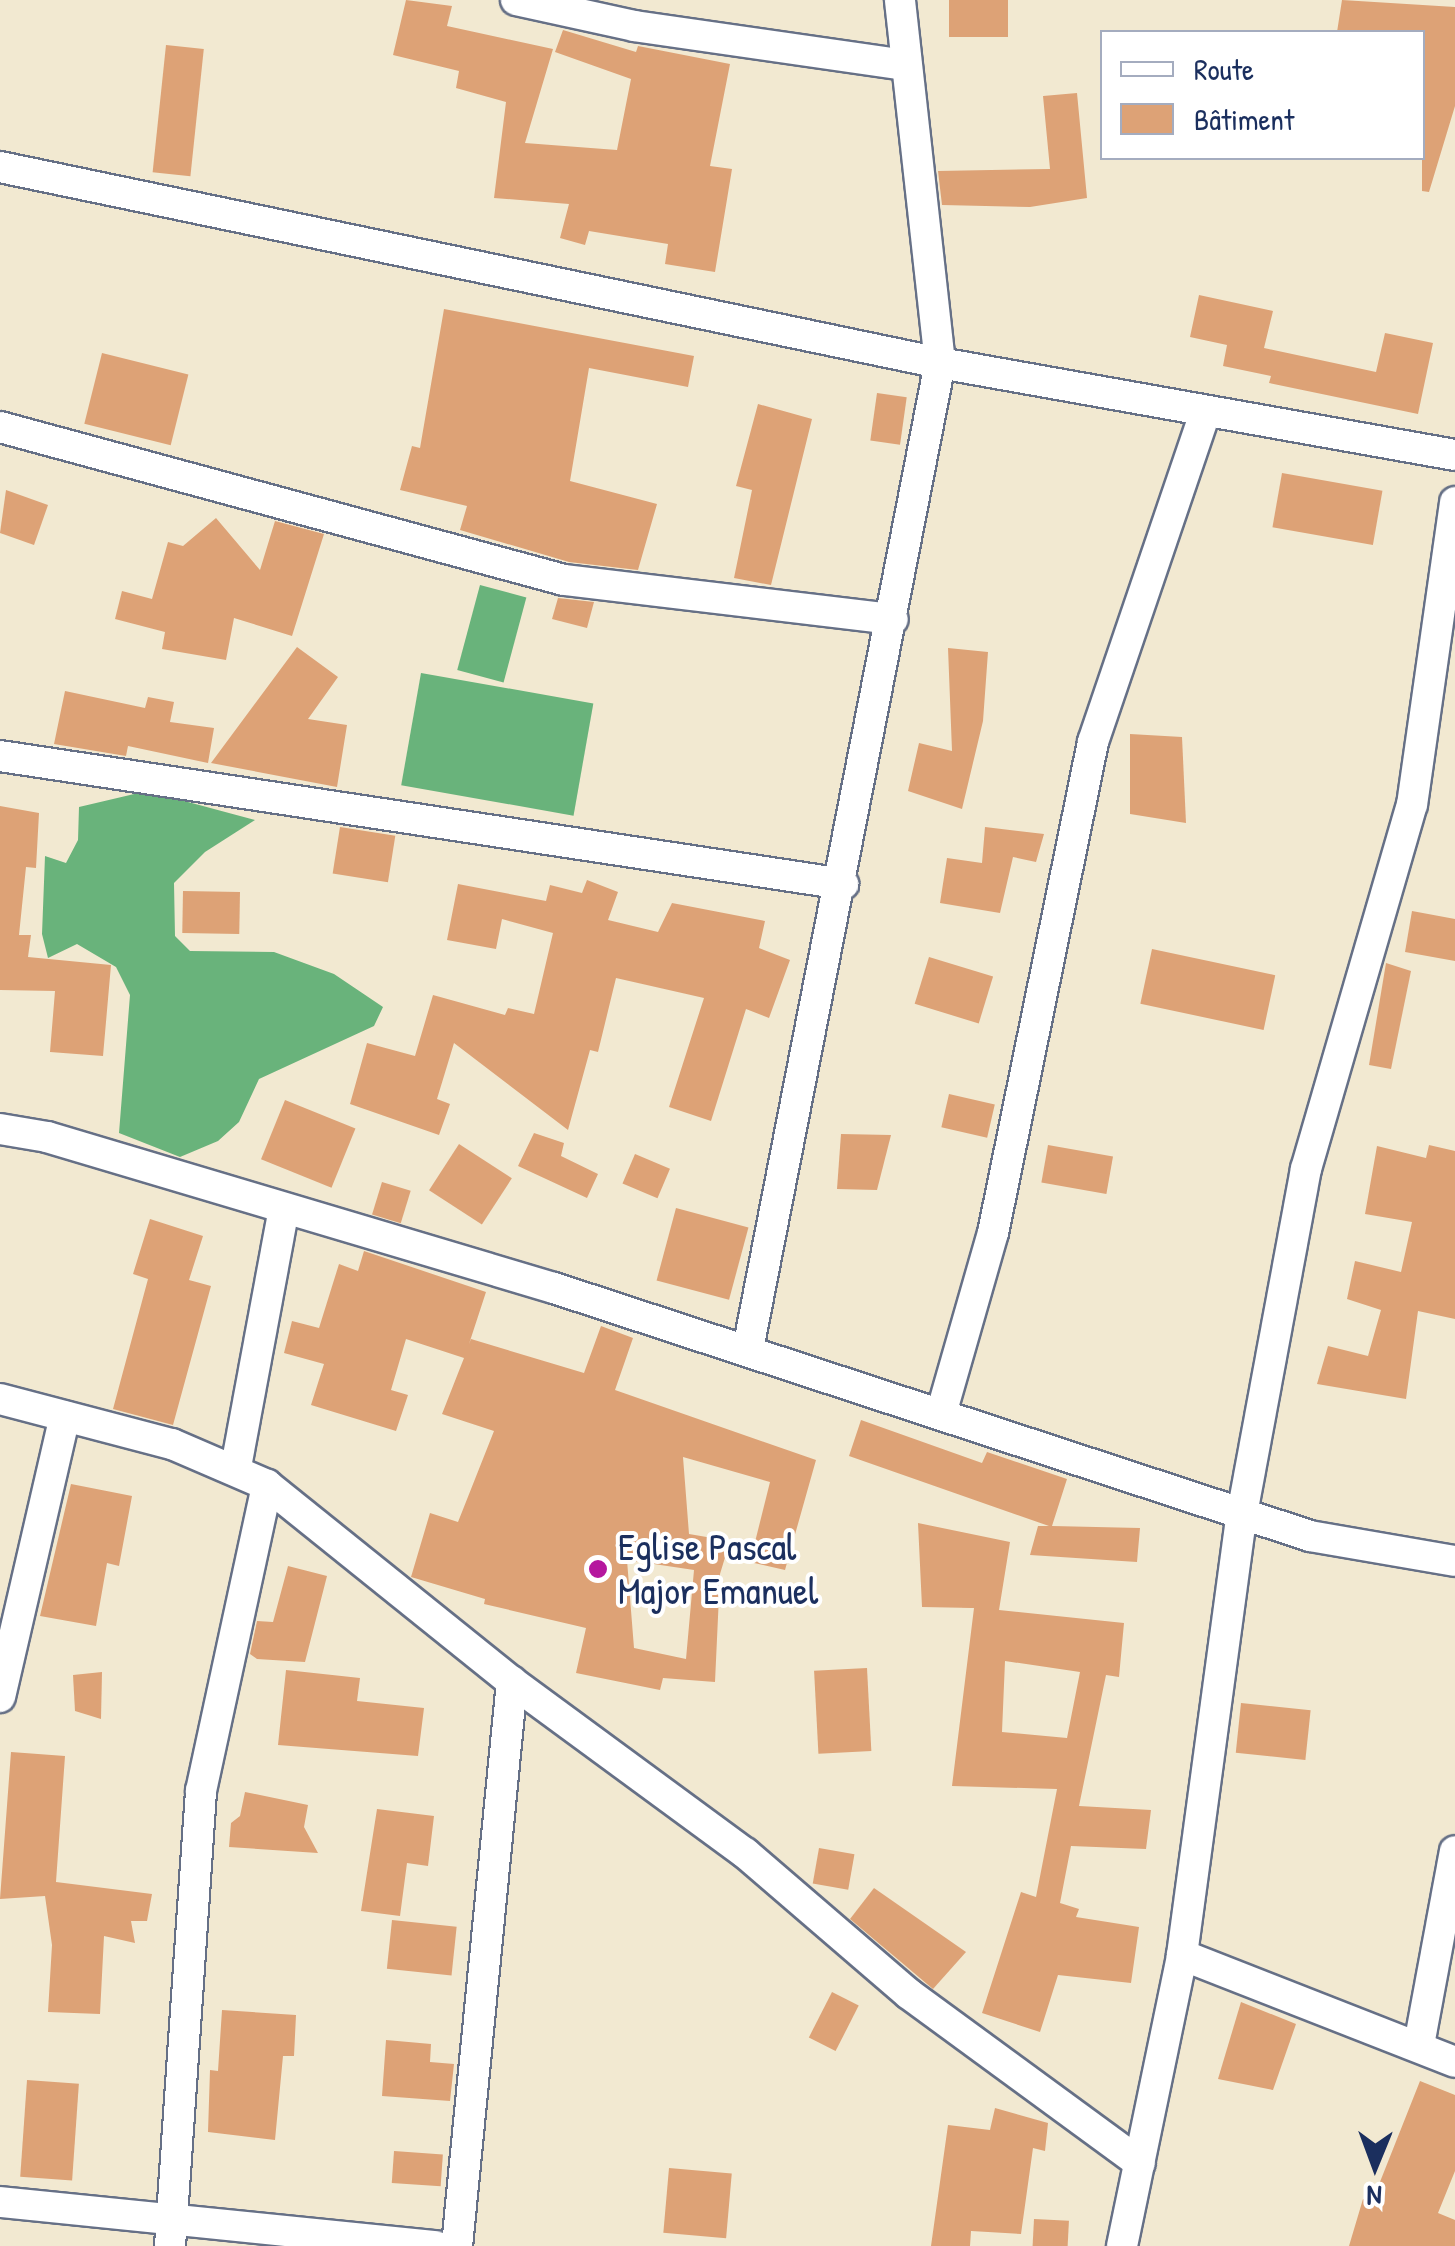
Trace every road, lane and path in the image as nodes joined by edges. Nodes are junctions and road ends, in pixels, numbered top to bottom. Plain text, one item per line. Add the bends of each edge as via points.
1 (516, 0) edge
2 (900, 0) edge
3 (906, 65) junction
4 (0, 166) edge
5 (940, 362) junction
6 (1205, 413) junction
7 (0, 426) edge
8 (1455, 455) edge
9 (1455, 502) edge
10 (892, 619) junction
11 (0, 756) edge
12 (842, 884) junction
13 (0, 1129) edge
14 (284, 1208) junction
15 (748, 1349) junction
16 (0, 1399) edge
17 (941, 1414) junction
18 (65, 1416) junction
19 (236, 1467) junction
20 (267, 1485) junction
21 (1242, 1514) junction
22 (1455, 1560) edge
23 (512, 1682) junction
24 (0, 1697) edge
25 (1455, 1851) edge
26 (1182, 1954) junction
27 (1419, 2045) junction
28 (1455, 2062) edge
29 (1140, 2163) junction
30 (0, 2202) edge
31 (172, 2233) edge
32 (436, 2246) edge
33 (457, 2246) edge
34 (1122, 2246) edge

1 - 3 street via 634,26
2 - 3 street
3 - 5 street
4 - 5 street
5 - 6 street
5 - 10 street
6 - 8 street
6 - 17 street via 1093,742 993,1232
7 - 10 street via 564,580
9 - 21 street via 1412,804 1306,1170
10 - 12 street
11 - 12 street
12 - 15 street
13 - 14 street via 47,1136
14 - 15 street
14 - 19 street
15 - 17 street
16 - 18 street
17 - 21 street
18 - 19 street
18 - 24 street
19 - 20 street
20 - 23 street
20 - 31 street via 202,1791
21 - 22 street via 1373,1551
21 - 26 street
23 - 29 street via 745,1854 909,1994
23 - 33 street
25 - 27 street
26 - 27 street
26 - 29 street
27 - 28 street
29 - 34 street
30 - 31 street
31 - 32 street

